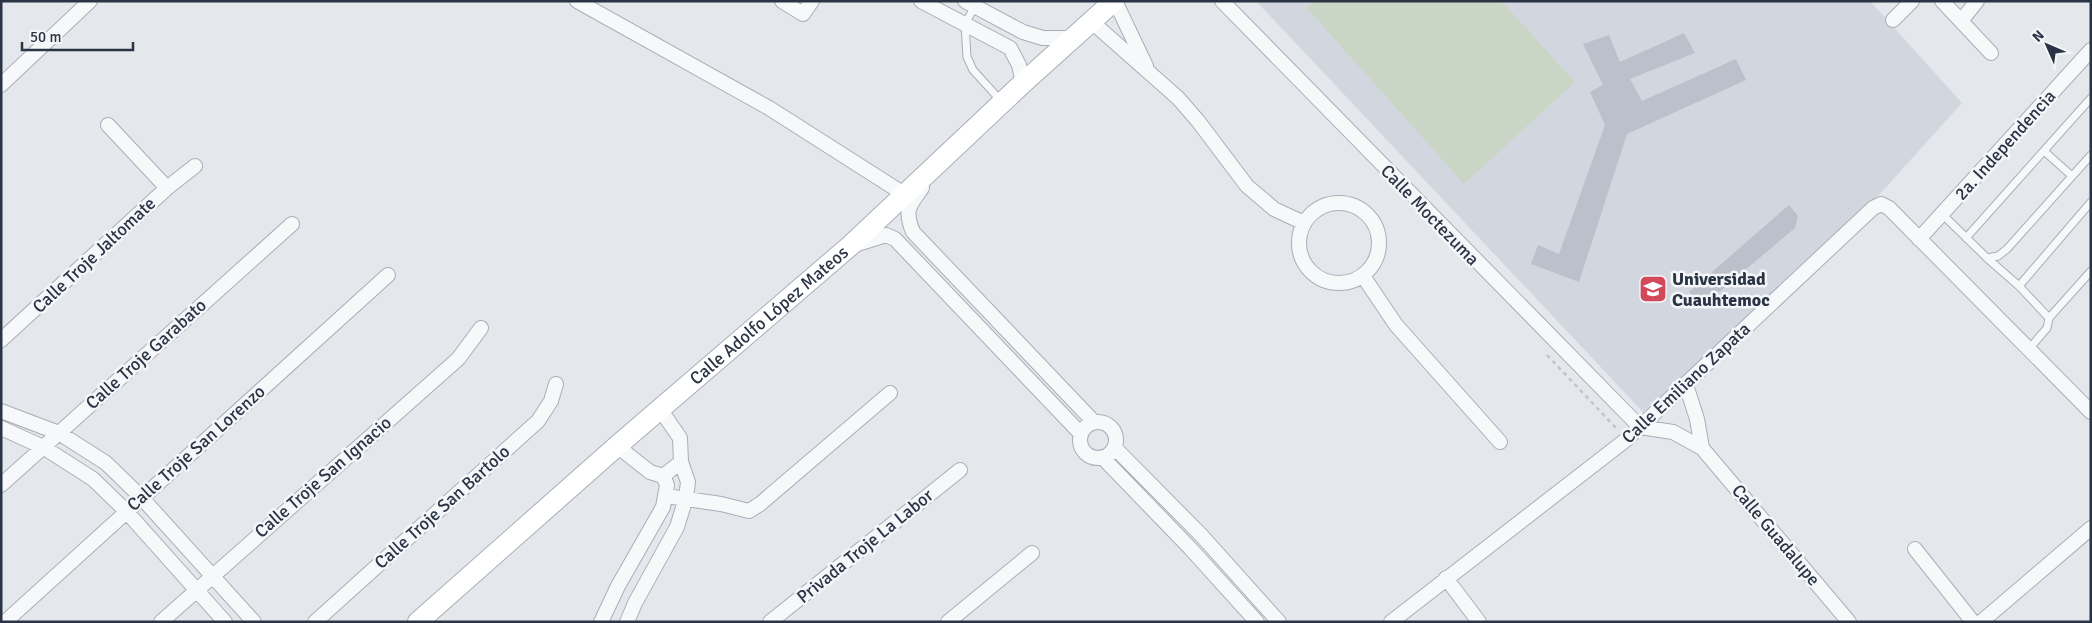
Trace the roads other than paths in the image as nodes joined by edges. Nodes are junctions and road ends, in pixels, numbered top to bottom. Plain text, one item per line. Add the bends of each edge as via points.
1 (90, 1) edge
2 (578, 1) edge
3 (782, 1) edge
4 (812, 1) edge
5 (922, 1) edge
6 (1114, 1) edge
7 (1222, 1) edge
8 (1912, 1) edge
9 (1942, 1) edge
10 (1976, 1) edge
11 (970, 4) edge
12 (1893, 20) dead end
13 (1961, 21) junction
14 (1092, 22) junction
15 (965, 24) junction
16 (1072, 38) junction
17 (2091, 50) edge
18 (1991, 53) dead end
19 (1149, 72) junction
20 (1023, 83) junction
21 (1, 85) edge
22 (2091, 98) edge
23 (1002, 102) junction
24 (108, 126) dead end
25 (2044, 150) junction
26 (2091, 155) edge
27 (195, 166) dead end
28 (928, 173) junction
29 (2072, 176) junction
30 (167, 188) junction
31 (904, 194) junction
32 (2091, 202) edge
33 (1942, 214) junction
34 (1304, 223) junction
35 (292, 224) dead end
36 (1966, 238) junction
37 (1919, 239) junction
38 (851, 246) junction
39 (1987, 258) junction
40 (2091, 271) edge
41 (388, 275) dead end
42 (1363, 276) junction
43 (2019, 286) junction
44 (2049, 318) junction
45 (480, 328) dead end
46 (1010, 334) junction
47 (1, 340) edge
48 (997, 346) junction
49 (2029, 350) junction
50 (556, 384) dead end
51 (1686, 385) junction
52 (890, 394) dead end
53 (660, 409) junction
54 (1, 411) edge
55 (2091, 412) edge
56 (1094, 422) junction
57 (1640, 427) junction
58 (1, 428) edge
59 (59, 433) junction
60 (1080, 434) junction
61 (1500, 442) dead end
62 (617, 446) junction
63 (43, 447) junction
64 (1115, 448) junction
65 (1702, 448) junction
66 (1102, 458) junction
67 (681, 462) junction
68 (960, 470) dead end
69 (664, 476) junction
70 (1, 485) edge
71 (666, 496) junction
72 (141, 497) junction
73 (686, 498) junction
74 (126, 511) junction
75 (2091, 528) edge
76 (1202, 536) junction
77 (1190, 548) junction
78 (1915, 549) dead end
79 (1032, 553) dead end
80 (212, 576) junction
81 (1446, 578) junction
82 (197, 589) junction
83 (5, 622) edge
84 (161, 622) edge
85 (225, 622) edge
86 (254, 622) edge
87 (315, 622) edge
88 (418, 622) edge
89 (602, 622) edge
90 (627, 622) edge
91 (770, 622) edge
92 (948, 622) edge
93 (1257, 622) edge
94 (1279, 622) edge
95 (1391, 622) edge
96 (1479, 622) edge
97 (1849, 622) edge
98 (1973, 622) edge
99 (1981, 622) edge

1 - 21 street
2 - 31 street via 769,108
3 - 4 street via 803,14
5 - 15 street
6 - 14 street, Calle Adolfo López Mateos
6 - 19 street
7 - 57 street, Calle Moctezuma
8 - 12 street
9 - 13 street
10 - 13 street
11 - 15 lane
11 - 16 street via 1024,32 1043,38
13 - 18 street
14 - 16 street, Calle Adolfo López Mateos
14 - 19 street
15 - 20 street via 1010,48
15 - 23 lane via 967,57 973,70
16 - 20 street, Calle Adolfo López Mateos
17 - 33 street, 2a. Independencia
19 - 34 street via 1198,121 1247,186 1274,209
20 - 23 street, Calle Adolfo López Mateos
22 - 25 lane
23 - 28 street, Calle Adolfo López Mateos
24 - 30 street, Calle Troje Jaltomate
25 - 29 lane
25 - 36 lane
26 - 29 lane
27 - 30 street
28 - 31 street, Calle Adolfo López Mateos
28 - 46 street via 922,189 910,202 907,218 913,232
29 - 39 lane via 2007,249 1998,256
30 - 47 street, Calle Troje Jaltomate
31 - 38 street, Calle Adolfo López Mateos
32 - 43 lane
33 - 36 lane
33 - 37 street, 2a. Independencia
34 - 42 street via 1299,236 1299,250 1312,274 1337,284
34 - 42 street via 1322,206 1335,202 1354,205 1370,216 1378,233 1379,253
35 - 59 street, Calle Troje Garabato
36 - 39 lane
37 - 49 street, Calle Emiliano Zapata
37 - 51 street, Calle Emiliano Zapata via 1889,208 1881,204 1873,208
38 - 48 street via 886,235 895,239
38 - 53 street, Calle Adolfo López Mateos
39 - 43 lane
40 - 44 lane
41 - 72 street, Calle Troje San Lorenzo
42 - 61 street via 1396,324
43 - 44 lane
44 - 49 lane via 2047,328
45 - 80 street, Calle Troje San Ignacio via 458,359
46 - 48 street
46 - 56 street
48 - 60 street
49 - 55 street, Calle Emiliano Zapata
50 - 87 street, Calle Troje San Bartolo via 551,401 538,421
51 - 57 street, Calle Emiliano Zapata
51 - 65 street
52 - 73 street via 749,511
53 - 62 street, Calle Adolfo López Mateos
53 - 67 street via 680,438
54 - 59 street
56 - 60 street
56 - 64 street via 1110,426 1116,436
57 - 65 street, Calle Guadalupe via 1673,432
57 - 81 street, Calle Emiliano Zapata
58 - 63 street
59 - 63 street, Calle Troje Garabato
59 - 72 street via 106,463
60 - 66 street via 1083,450 1092,457
62 - 69 street via 650,472
62 - 88 street, Calle Adolfo López Mateos
63 - 70 street, Calle Troje Garabato
63 - 74 street via 93,479
64 - 66 street
64 - 76 street
65 - 97 street, Calle Guadalupe
66 - 77 street
67 - 69 street
67 - 73 street via 688,482
68 - 91 street, Privada Troje La Labor
69 - 71 street
71 - 73 street
71 - 89 street
72 - 74 street, Calle Troje San Lorenzo
72 - 80 street
73 - 90 street via 676,527
74 - 82 street
74 - 83 street, Calle Troje San Lorenzo
75 - 99 street
76 - 77 street
76 - 94 street
77 - 93 street
78 - 98 street
79 - 92 street
80 - 82 street, Calle Troje San Ignacio
80 - 86 street
81 - 95 street, Calle Emiliano Zapata
81 - 96 street
82 - 84 street, Calle Troje San Ignacio
82 - 85 street

